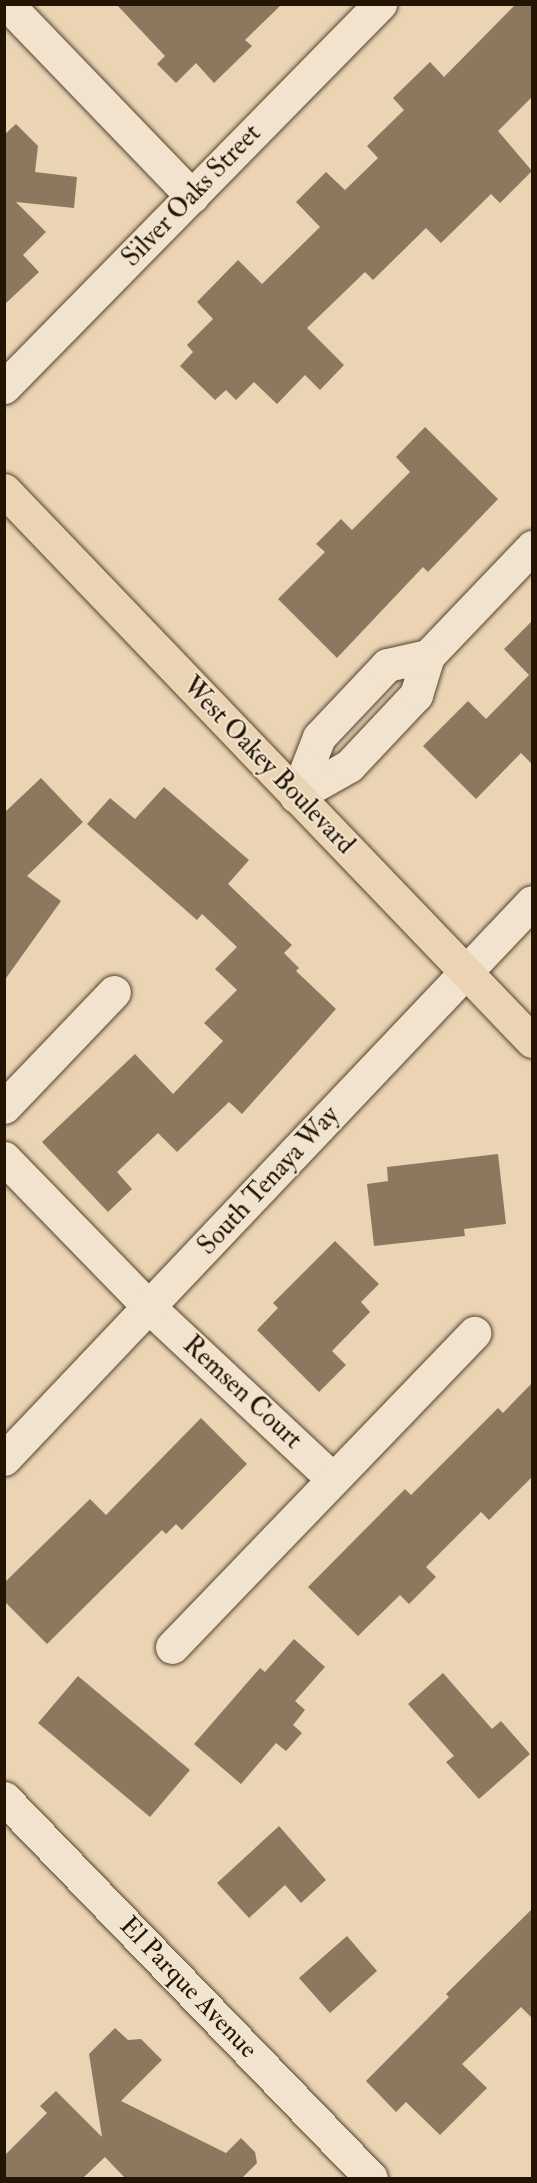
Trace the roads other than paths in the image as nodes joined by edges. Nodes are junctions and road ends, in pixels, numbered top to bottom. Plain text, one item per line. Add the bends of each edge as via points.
1 (7, 4) edge
2 (380, 4) edge
3 (192, 196) junction
4 (4, 387) edge
5 (4, 490) edge
6 (532, 548) edge
7 (428, 656) junction
8 (357, 697) junction
9 (386, 726) junction
10 (296, 796) junction
11 (532, 902) edge
12 (466, 972) junction
13 (114, 992) dead end
14 (532, 1041) edge
15 (4, 1107) edge
16 (4, 1158) edge
17 (150, 1308) junction
18 (474, 1333) dead end
19 (4, 1459) edge
20 (333, 1479) junction
21 (172, 1647) dead end
22 (4, 1798) edge
23 (371, 2178) edge

1 - 3 street
2 - 3 street, Silver Oaks Street
3 - 4 street, Silver Oaks Street
5 - 10 main road, West Oakey Boulevard
6 - 7 street
7 - 8 street via 387,665
7 - 9 street via 416,695
8 - 9 street
8 - 10 street via 319,737
9 - 10 street via 349,766
10 - 12 main road, West Oakey Boulevard
11 - 12 street, South Tenaya Way
12 - 14 main road, West Oakey Boulevard
12 - 17 street, South Tenaya Way
13 - 15 street
16 - 17 street, Remsen Court
17 - 19 street, South Tenaya Way
17 - 20 street, Remsen Court
18 - 20 street
20 - 21 street
22 - 23 street, El Parque Avenue

